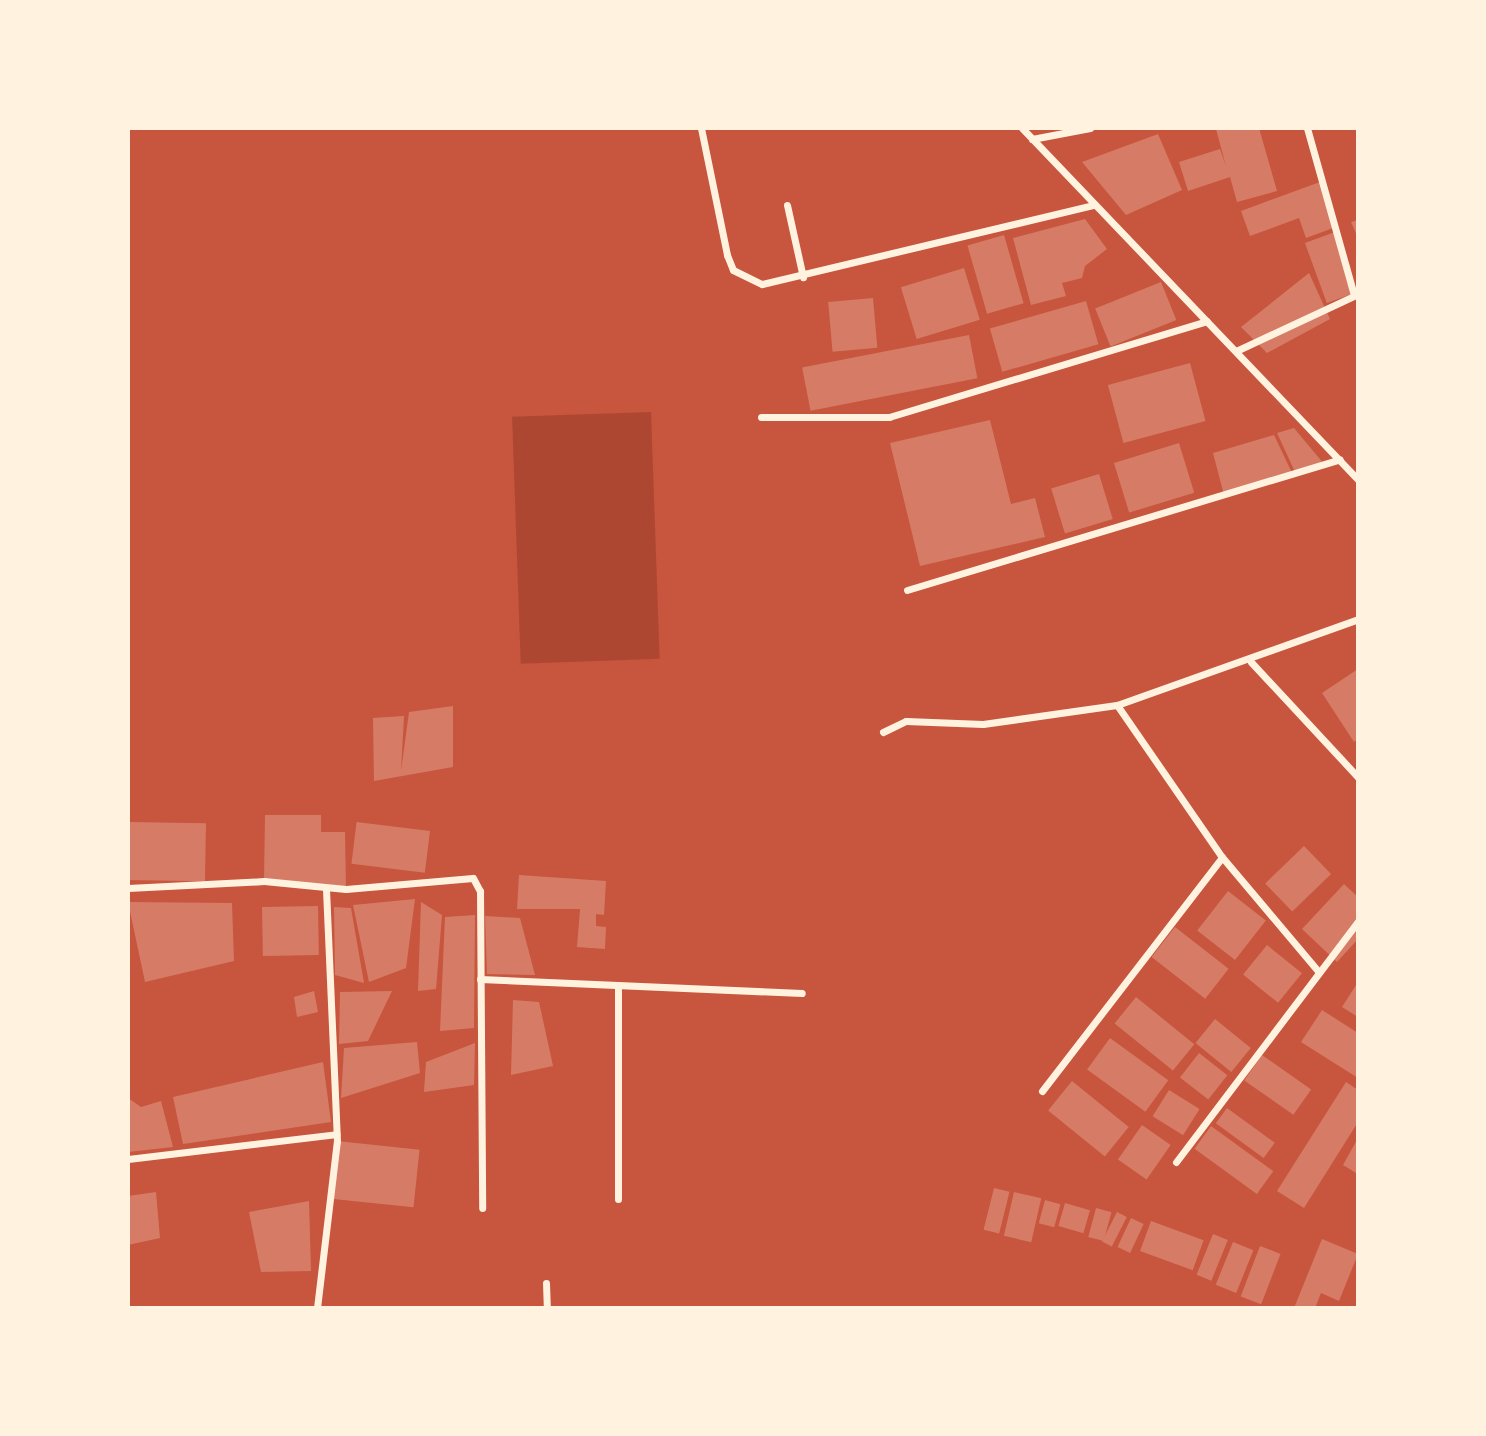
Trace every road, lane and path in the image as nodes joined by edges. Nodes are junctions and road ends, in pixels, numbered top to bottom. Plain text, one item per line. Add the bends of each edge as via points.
1 (701, 128) edge
2 (1022, 128) edge
3 (1090, 128) edge
4 (1307, 128) edge
5 (1032, 139) junction
6 (787, 205) dead end
7 (1093, 205) junction
8 (803, 277) junction
9 (1356, 294) edge
10 (1207, 321) junction
11 (1236, 351) junction
12 (761, 417) dead end
13 (1340, 459) junction
14 (1355, 471) edge
15 (1358, 479) edge
16 (907, 590) dead end
17 (1358, 619) edge
18 (1251, 662) junction
19 (1117, 705) junction
20 (883, 732) dead end
21 (1358, 776) edge
22 (1222, 857) junction
23 (128, 888) edge
24 (326, 889) junction
25 (1358, 921) edge
26 (1318, 971) junction
27 (480, 979) junction
28 (618, 985) junction
29 (802, 993) dead end
30 (1042, 1091) dead end
31 (337, 1134) junction
32 (128, 1159) edge
33 (1176, 1162) dead end
34 (618, 1199) dead end
35 (482, 1208) dead end
36 (546, 1283) dead end
37 (317, 1308) edge
38 (547, 1308) edge

1 - 8 street via 733,270 762,284
2 - 5 street
3 - 5 street
4 - 9 street
5 - 7 street
6 - 8 street
7 - 8 street
7 - 10 street
9 - 11 street
10 - 11 street
10 - 12 street via 888,417
11 - 13 street
13 - 14 street
13 - 16 street
14 - 15 street
17 - 18 street
18 - 19 street
18 - 21 street
19 - 20 street via 1031,720 906,722
19 - 22 street
22 - 26 street
22 - 30 street
23 - 24 street via 264,881
24 - 27 street via 473,878 480,891
24 - 31 street
25 - 26 street
26 - 33 street
27 - 28 street
27 - 35 street
28 - 29 street
28 - 34 street
31 - 32 street
31 - 37 street
36 - 38 street

